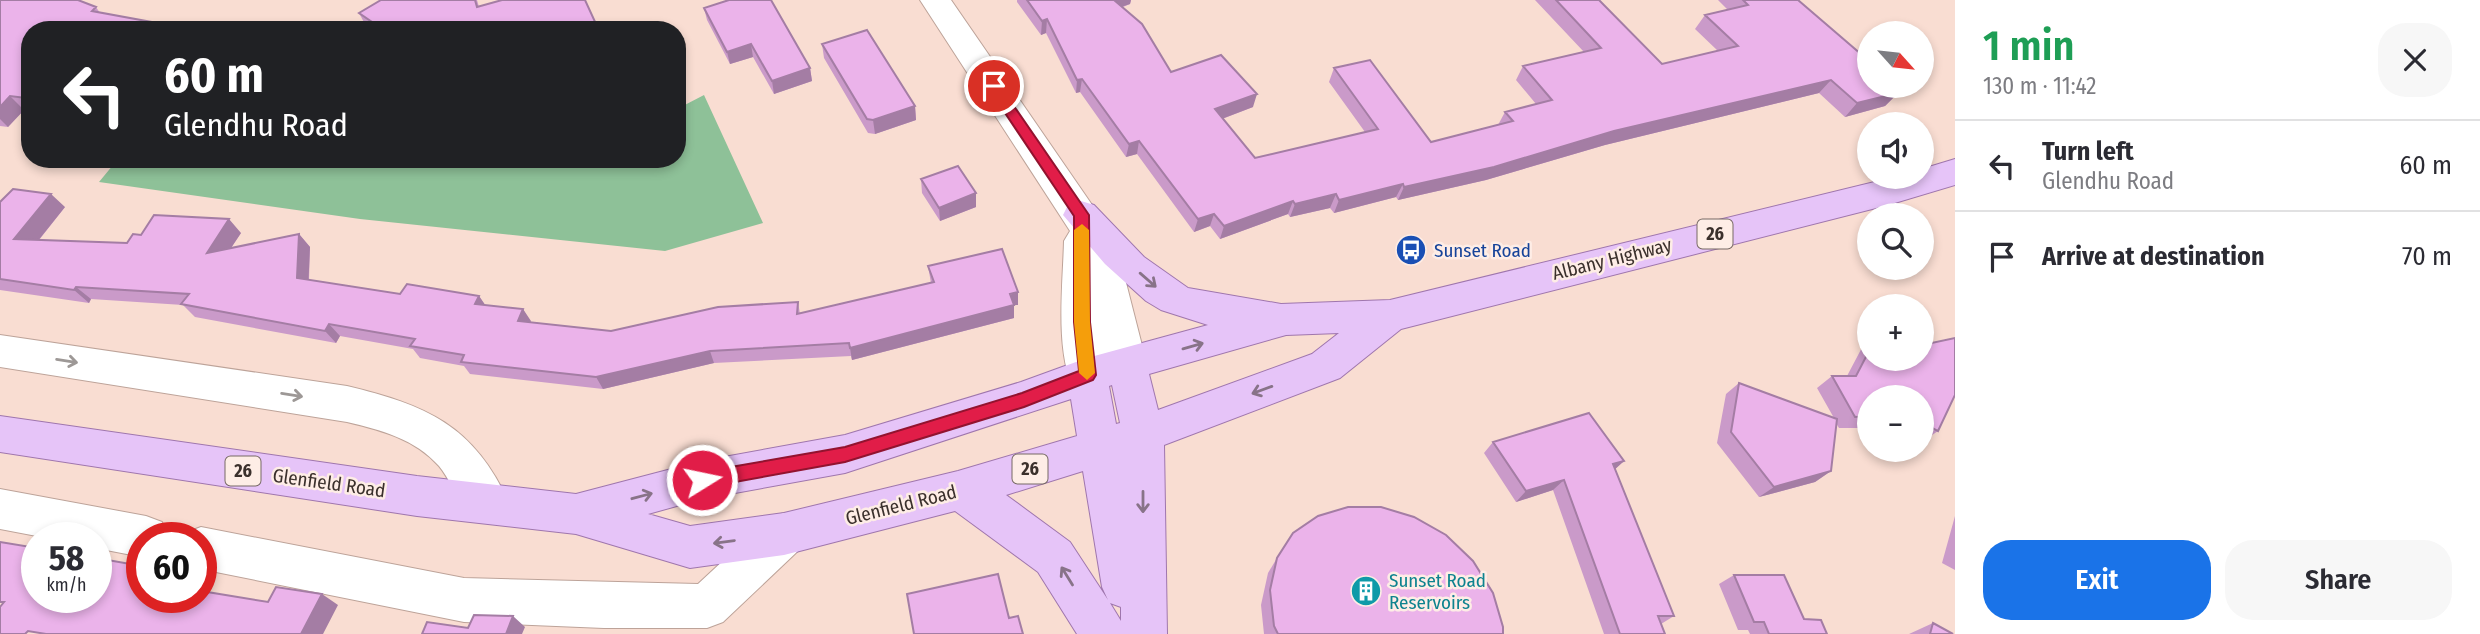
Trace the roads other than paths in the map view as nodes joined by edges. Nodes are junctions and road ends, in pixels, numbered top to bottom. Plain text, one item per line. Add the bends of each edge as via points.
1 (935, 0) edge
2 (1955, 172) edge
3 (1081, 215) junction
4 (1390, 316) junction
5 (1286, 319) junction
6 (0, 351) edge
7 (1127, 365) junction
8 (1087, 375) junction
9 (0, 434) edge
10 (1143, 434) junction
11 (1101, 447) junction
12 (958, 491) junction
13 (487, 503) junction
14 (0, 509) edge
15 (576, 514) junction
16 (126, 533) edge
17 (784, 534) junction
18 (217, 551) edge
19 (1103, 634) edge
20 (1133, 634) edge
21 (1144, 634) edge

1 - 3 street
2 - 4 main road, Albany Highway / 26
3 -> 5 main road via 1170,297 1189,305
3 - 7 street via 1101,259
3 - 8 street
4 - 5 main road, Albany Highway / 26
4 -> 10 main road, Albany Highway / 26 via 1326,366
7 -> 5 main road, Albany Highway / 26
6 -> 13 street via 393,415 423,429 453,452
7 - 8 main road, 26
7 - 10 main road
8 - 11 main road
15 -> 8 main road, Glenfield Road / 26 via 702,480 845,454
9 - 13 main road, Glenfield Road / 26
10 - 11 main road, 26
10 -> 21 main road
11 - 12 main road, Glenfield Road / 26
11 - 20 main road
12 - 17 main road, Glenfield Road / 26
19 -> 12 main road via 1054,557
13 - 15 main road, Glenfield Road / 26
14 - 16 street
17 -> 15 main road, Glenfield Road / 26 via 690,547
17 - 18 street via 707,606 464,600

